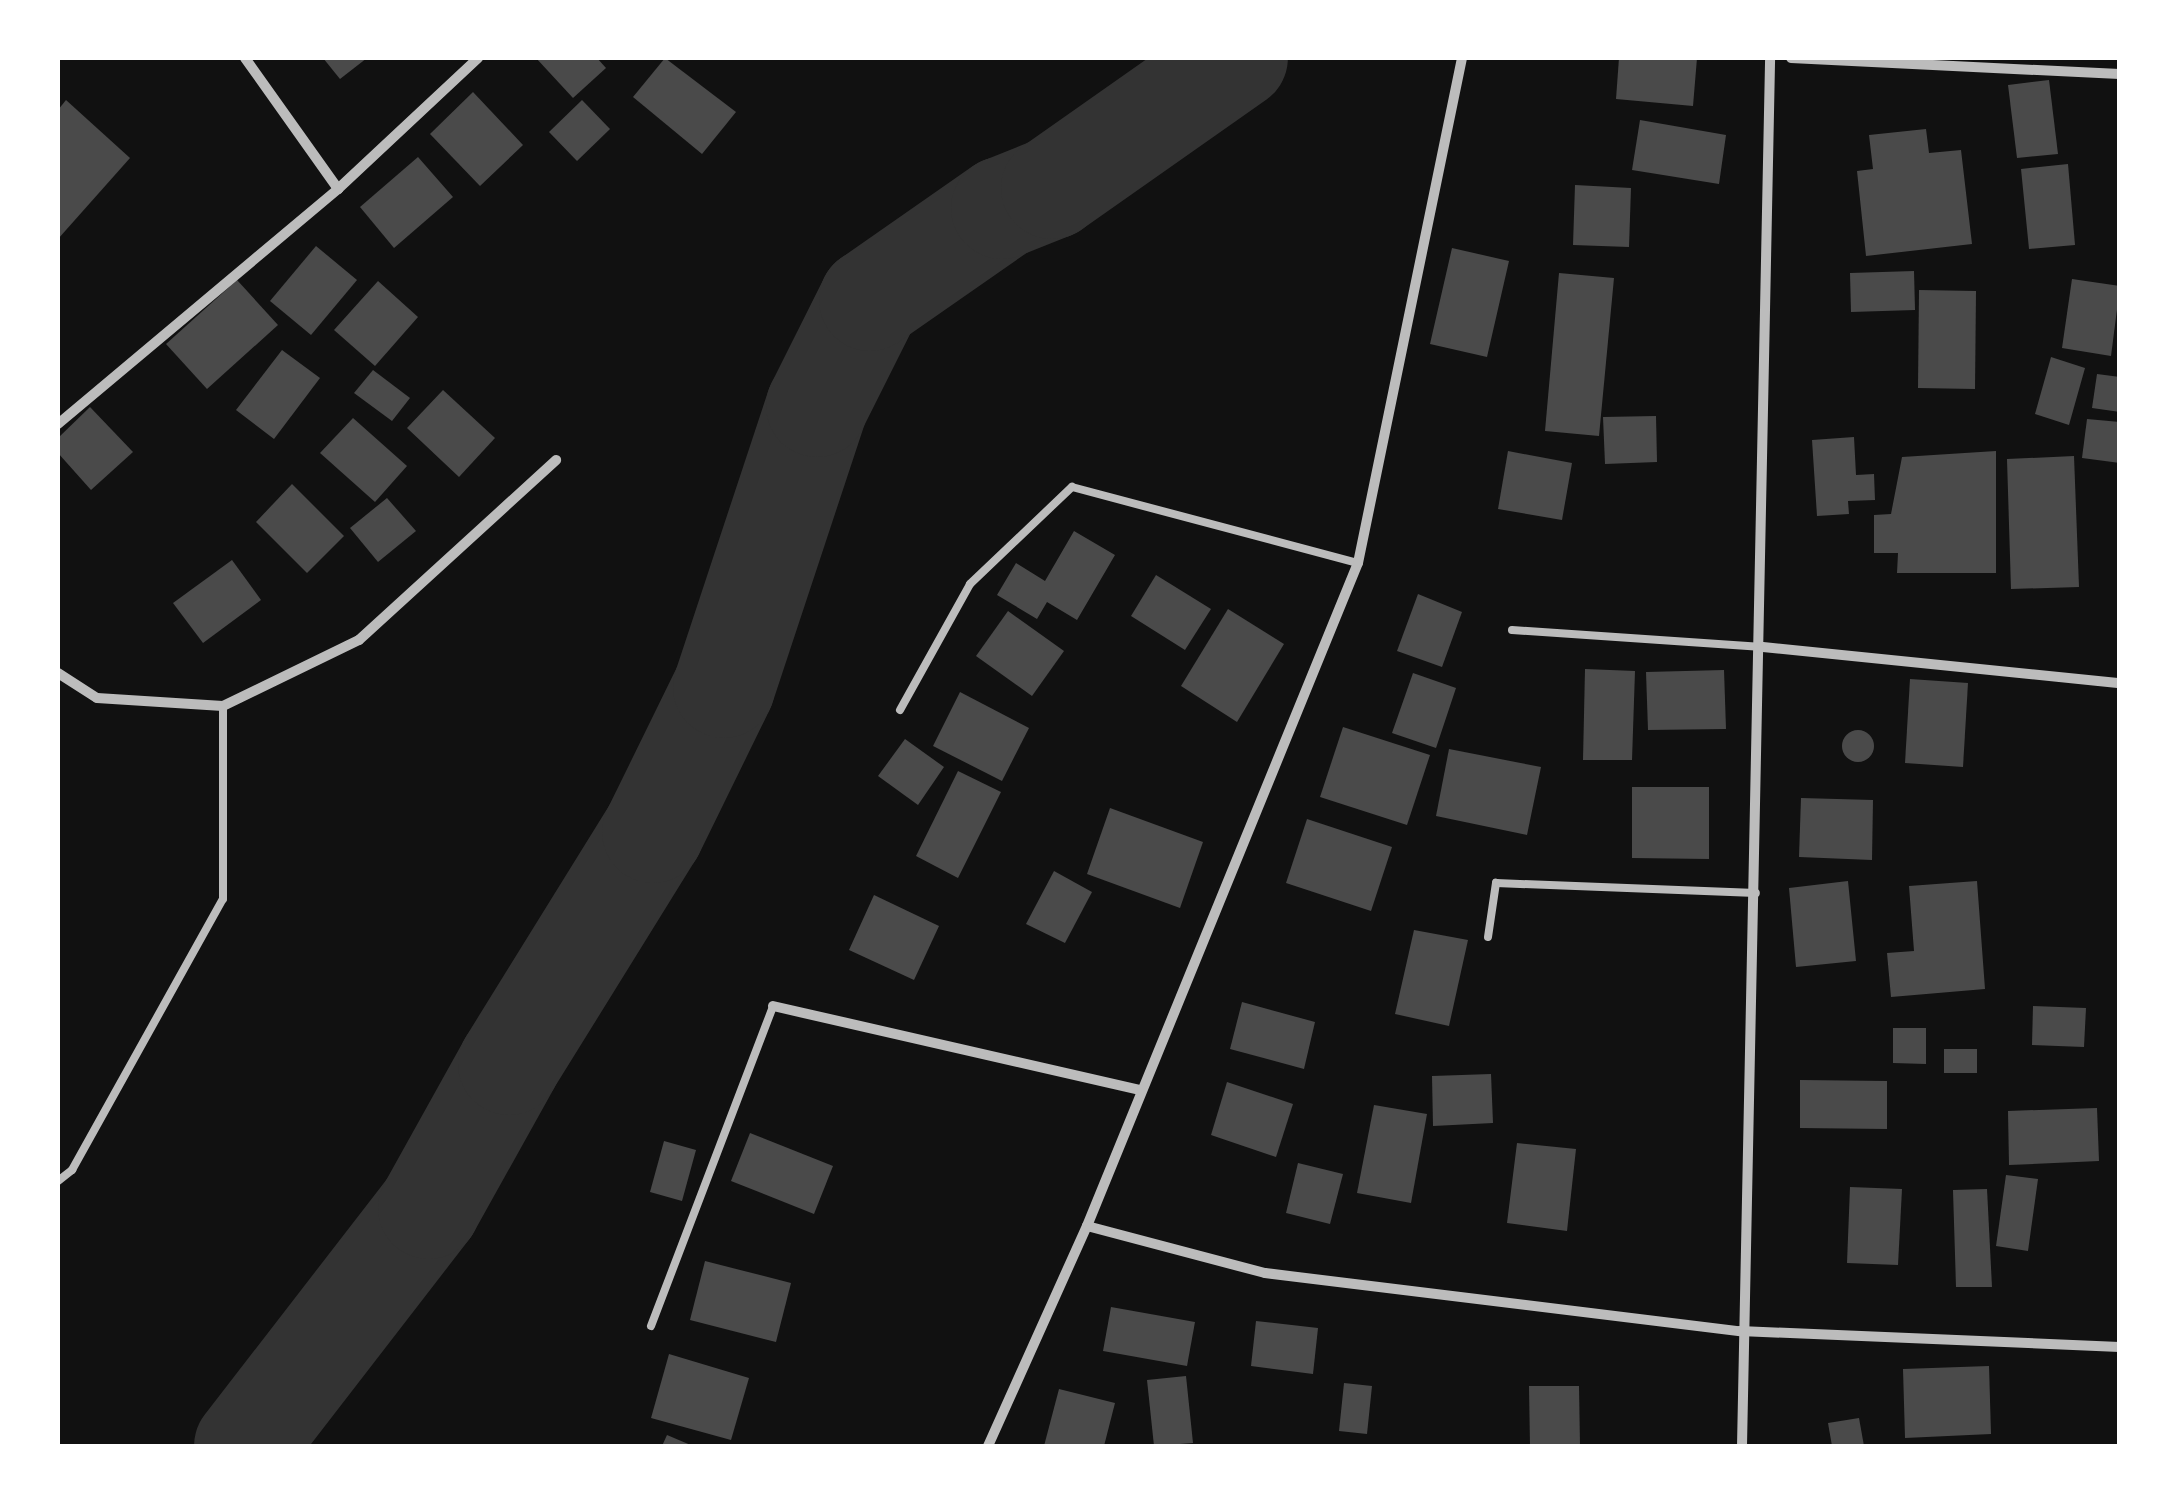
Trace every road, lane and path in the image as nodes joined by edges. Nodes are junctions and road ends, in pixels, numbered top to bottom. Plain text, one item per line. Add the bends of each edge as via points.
1 (245, 58) edge
2 (478, 58) edge
3 (1462, 58) edge
4 (1770, 58) edge
5 (1792, 58) edge
6 (2120, 74) edge
7 (338, 189) junction
8 (58, 423) edge
9 (556, 460) dead end
10 (1358, 564) junction
11 (1512, 630) dead end
12 (1763, 648) junction
13 (58, 673) edge
14 (2120, 683) edge
15 (223, 706) junction
16 (900, 710) dead end
17 (1756, 892) junction
18 (1488, 937) dead end
19 (773, 1006) joint
20 (1141, 1090) junction
21 (58, 1181) edge
22 (1087, 1226) junction
23 (651, 1326) dead end
24 (1740, 1330) junction
25 (2120, 1347) edge
26 (988, 1446) edge
27 (1742, 1446) edge

1 - 7 street
2 - 7 street
3 - 10 street
4 - 12 street
5 - 6 street
7 - 8 street
9 - 15 street via 359,640
10 - 16 lane via 1072,487 970,584
10 - 20 street
11 - 12 lane
12 - 14 street
12 - 17 street
13 - 15 street via 97,698
15 - 21 lane via 223,898 72,1170
17 - 18 lane via 1496,883
17 - 24 street
19 - 20 street
19 - 23 lane
20 - 22 street
22 - 24 street via 1265,1272
22 - 26 street
24 - 25 street
24 - 27 street

